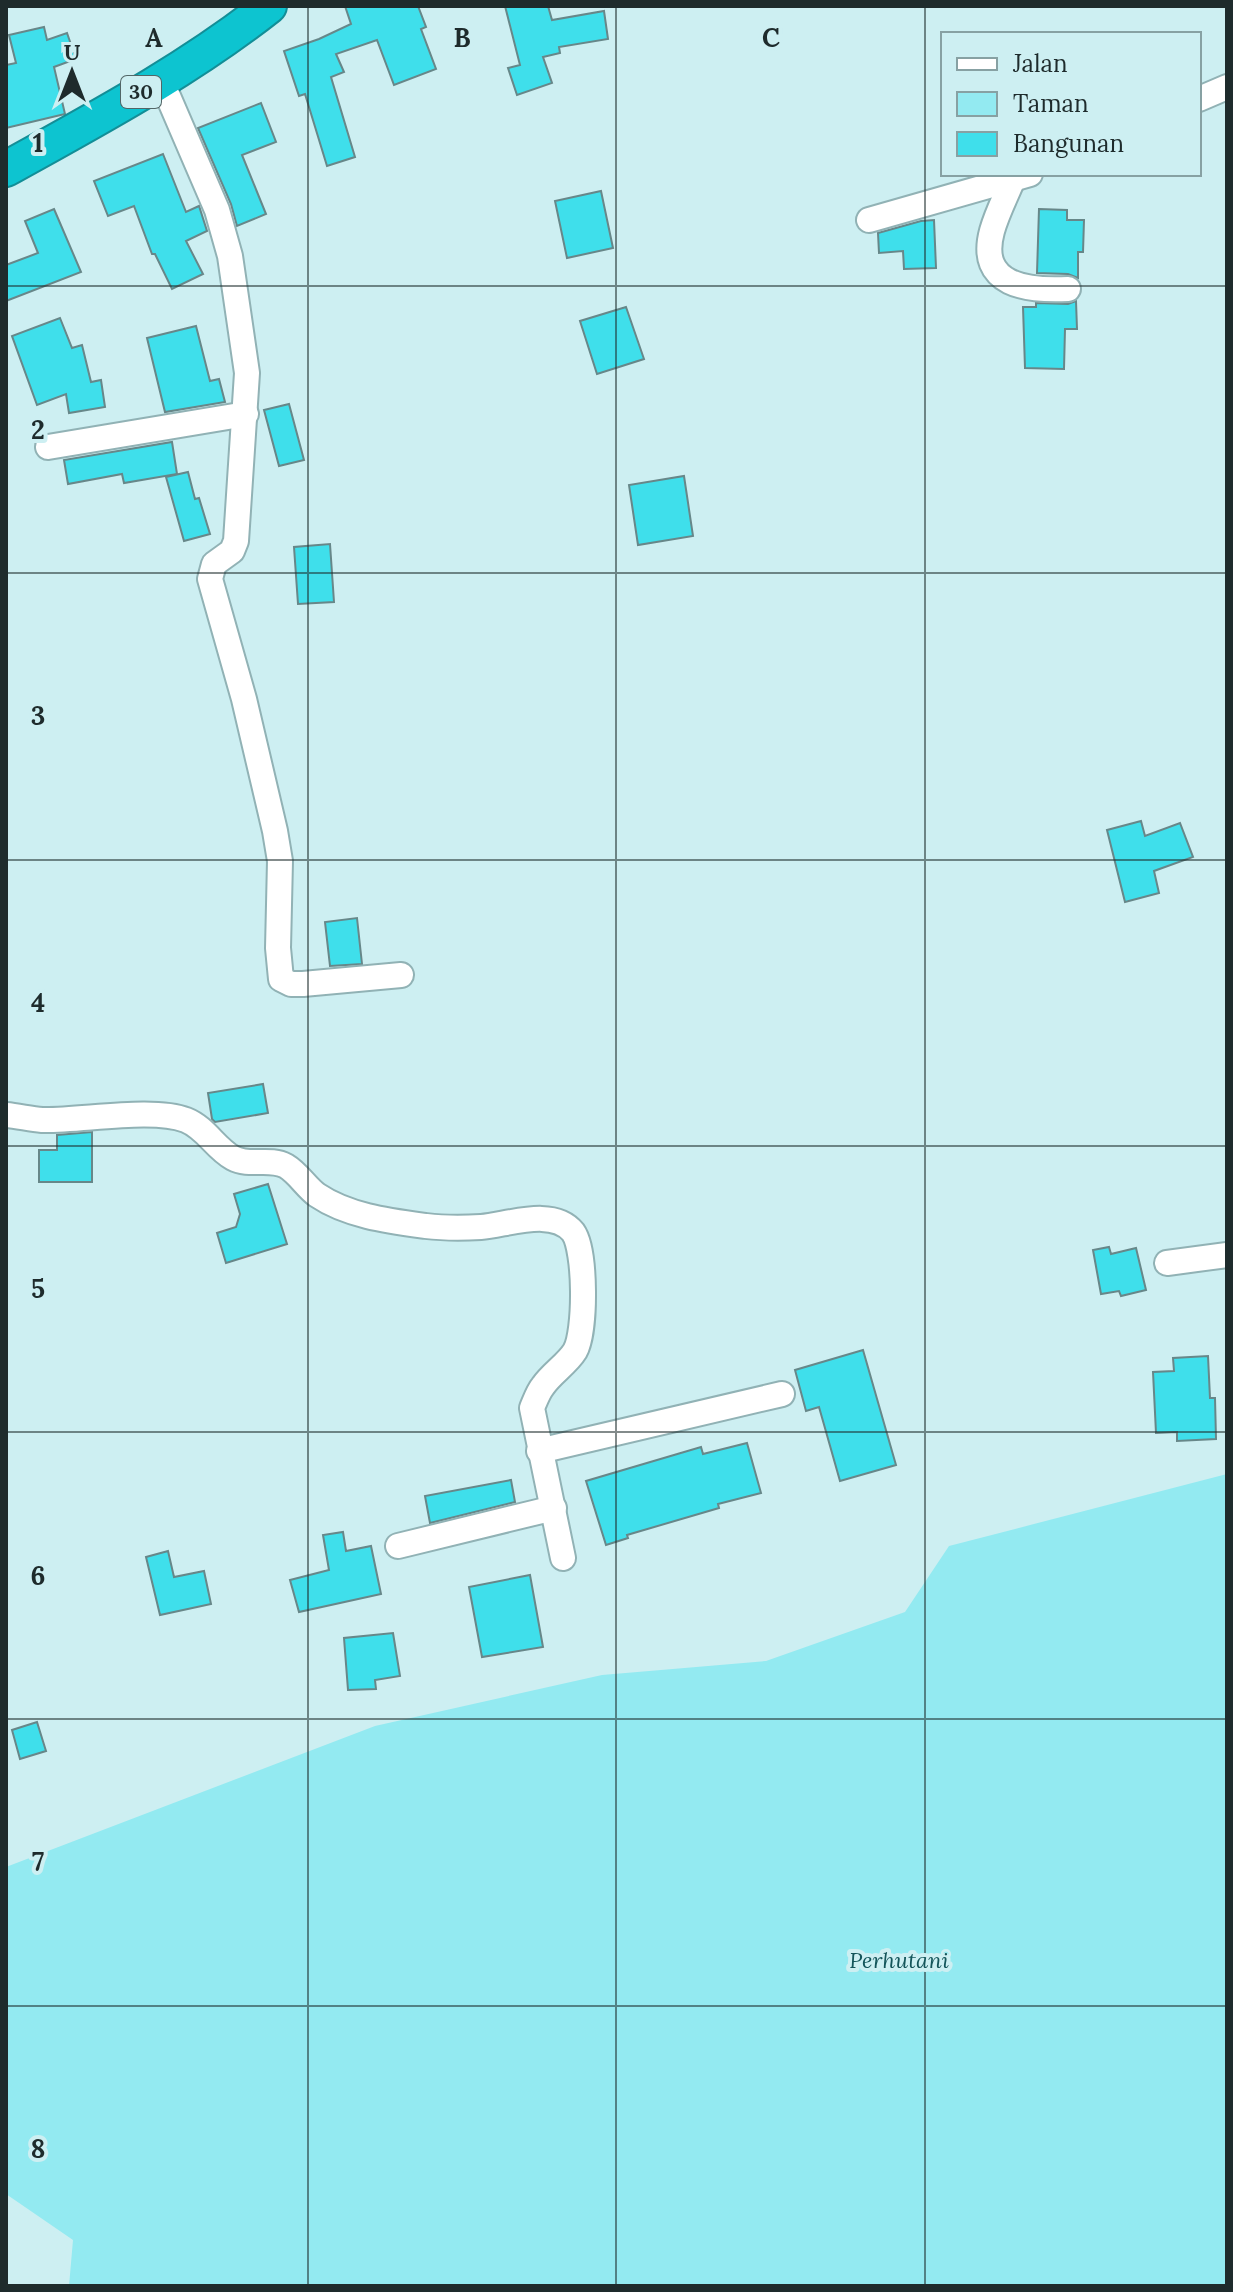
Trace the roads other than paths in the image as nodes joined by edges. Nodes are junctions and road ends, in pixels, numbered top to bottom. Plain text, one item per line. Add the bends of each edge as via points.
1 (269, 6) edge
2 (161, 80) junction
3 (1227, 87) edge
4 (1201, 98) edge
5 (6, 169) edge
6 (1022, 176) edge
7 (869, 220) dead end
8 (1068, 289) dead end
9 (246, 414) junction
10 (48, 447) dead end
11 (401, 975) dead end
12 (6, 1115) edge
13 (1227, 1255) edge
14 (1167, 1263) dead end
15 (782, 1394) dead end
16 (539, 1451) junction
17 (554, 1508) junction
18 (398, 1546) dead end
19 (563, 1558) dead end

1 - 2 highway, 30
2 - 5 highway, 30
2 - 9 street via 217,210 230,256 247,373
3 - 4 street
6 - 7 street
6 - 8 street via 992,231 993,264 1012,285
9 - 10 street
9 - 11 street via 236,541 232,551 214,564 210,579 275,831 281,979 303,984
12 - 16 street via 41,1120 161,1115 186,1120 233,1158 286,1166 315,1194 341,1209 385,1220 432,1227 532,1220 565,1224 575,1234 580,1253 582,1332 575,1351 542,1387 532,1408
13 - 14 street
15 - 16 street
16 - 17 street
17 - 18 street
17 - 19 street

